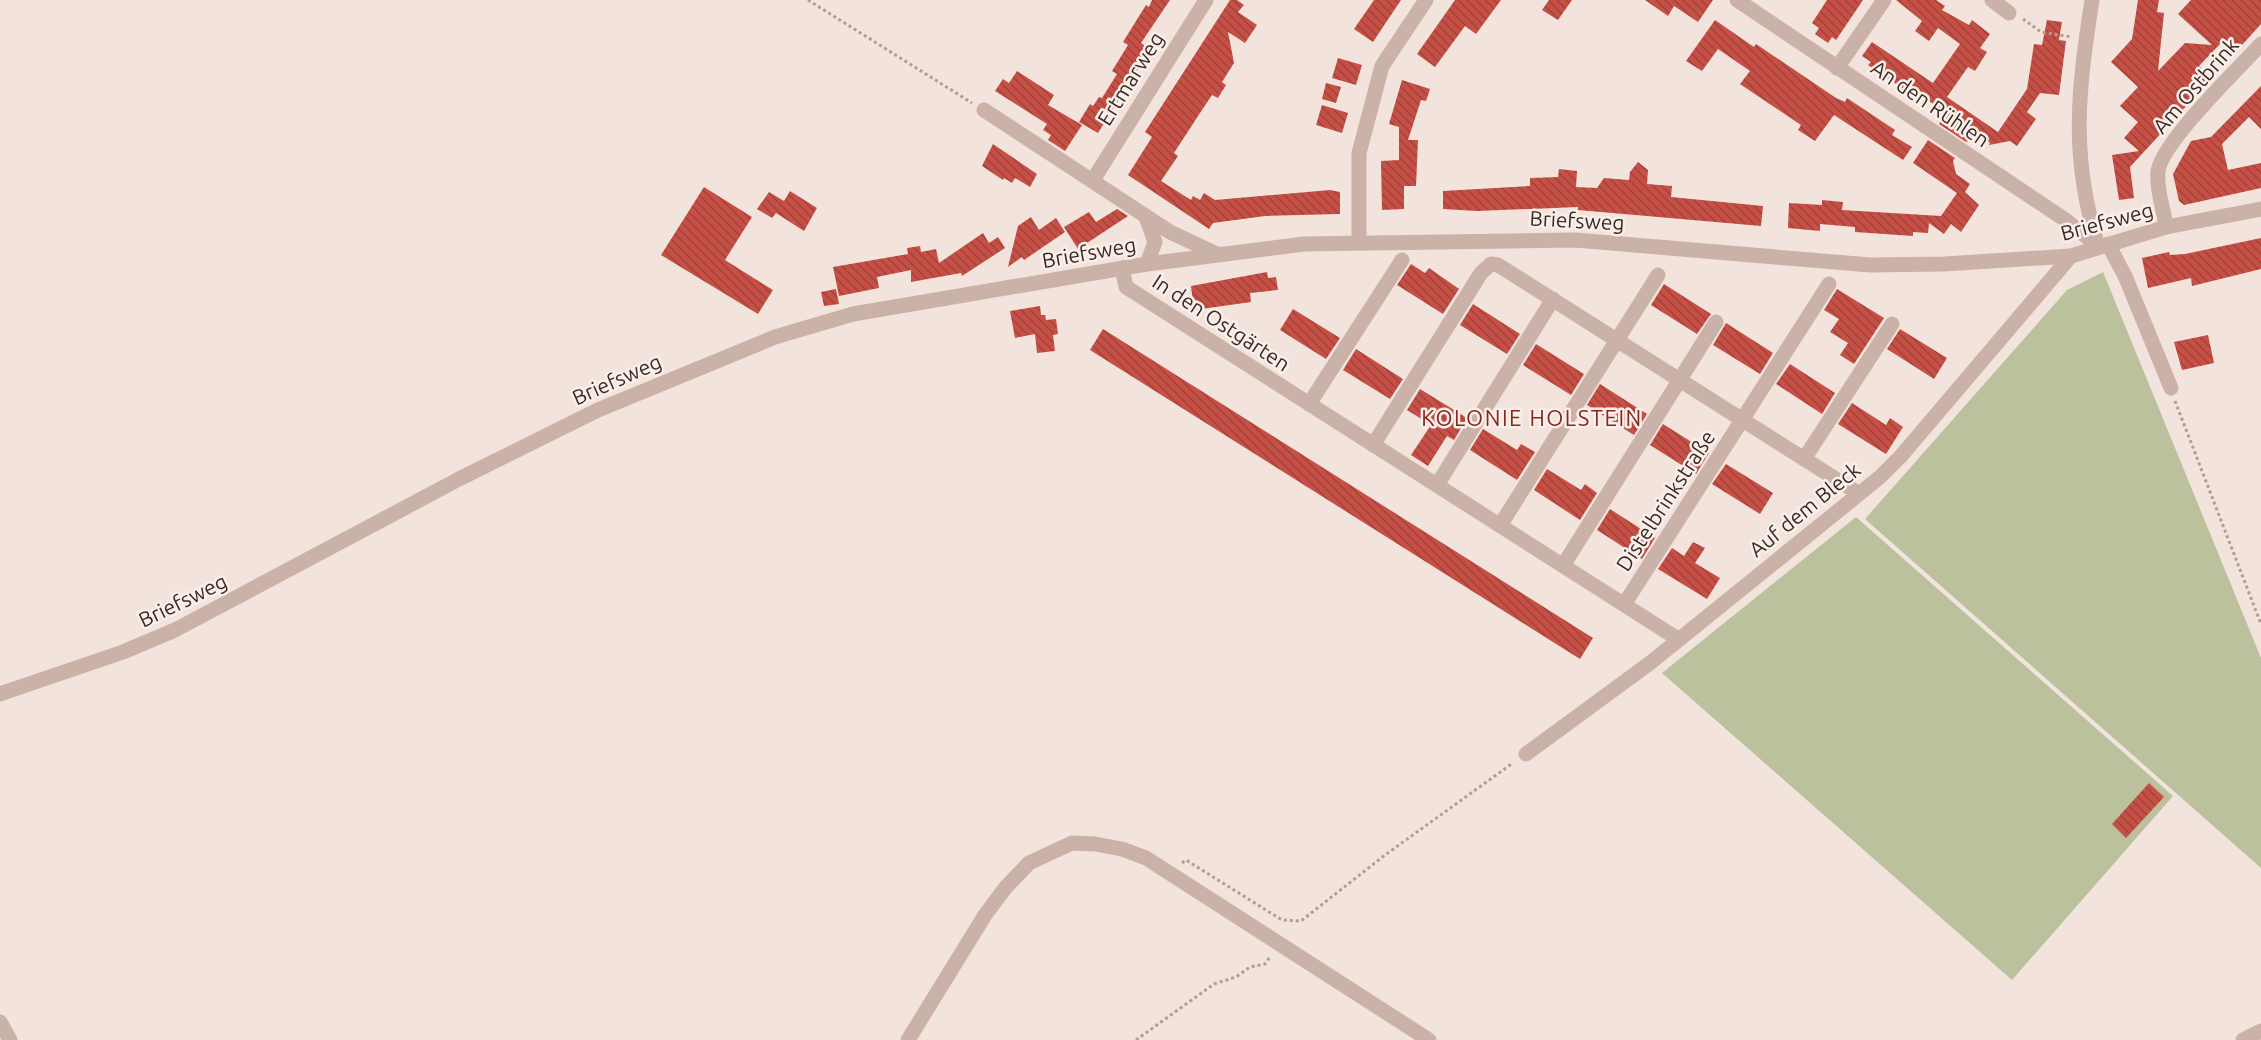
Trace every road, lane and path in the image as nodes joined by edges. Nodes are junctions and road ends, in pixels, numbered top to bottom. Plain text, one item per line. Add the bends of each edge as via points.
1 (808, 0) edge
2 (1206, 0) edge
3 (1426, 0) edge
4 (1737, 0) edge
5 (1884, 0) edge
6 (1992, 0) edge
7 (2092, 0) edge
8 (2009, 13) joint
9 (2086, 39) junction
10 (2261, 44) edge
11 (1837, 68) junction
12 (984, 110) joint
13 (1093, 180) junction
14 (2261, 209) edge
15 (1146, 217) junction
16 (2166, 227) junction
17 (1359, 241) junction
18 (2103, 245) junction
19 (1220, 255) junction
20 (2071, 256) junction
21 (1402, 260) dead end
22 (1147, 264) junction
23 (1122, 268) junction
24 (1658, 275) dead end
25 (1829, 284) dead end
26 (1553, 299) junction
27 (1716, 322) dead end
28 (1892, 324) dead end
29 (1617, 340) junction
30 (1680, 380) junction
31 (2170, 388) joint
32 (1309, 404) junction
33 (1742, 420) junction
34 (1373, 445) junction
35 (1804, 459) junction
36 (1437, 485) junction
37 (1858, 493) junction
38 (1501, 524) junction
39 (1564, 564) junction
40 (1625, 603) junction
41 (2261, 624) edge
42 (1678, 639) junction
43 (0, 693) edge
44 (1526, 754) joint
45 (1172, 875) junction
46 (1274, 940) junction
47 (0, 1022) edge
48 (2261, 1031) edge
49 (10, 1040) edge
50 (908, 1040) edge
51 (1136, 1040) edge
52 (1429, 1040) edge
53 (2243, 1040) edge

1 - 12 path
2 - 13 street, Ertmarweg
3 - 17 street via 1385,58 1379,77 1359,153
4 - 11 street, An den Rühlen
5 - 11 street
6 - 8 street
7 - 9 street
8 - 9 path via 2042,32
9 - 18 street via 2078,122 2087,210
10 - 16 street, Am Ostbrink via 2164,155 2158,172
11 - 18 street, An den Rühlen
12 - 13 street
13 - 15 street
14 - 16 street, Briefsweg
15 - 19 street via 1187,242
15 - 22 street via 1155,242
16 - 18 street, Briefsweg
17 - 19 street, Briefsweg
17 - 20 street, Briefsweg via 1575,240 1870,265
18 - 20 street, Briefsweg
18 - 31 street via 2125,276
19 - 22 street, Briefsweg
20 - 37 street, Auf dem Bleck via 1901,456
21 - 32 street
22 - 23 street, Briefsweg
23 - 32 street, In den Ostgärten via 1126,287
23 - 43 street, Briefsweg via 853,314 735,353 554,431 175,630
24 - 29 street
25 - 33 street, Distelbrinkstraße
26 - 29 street, Distelbrinkstraße
26 - 34 street, Distelbrinkstraße via 1506,269 1491,264 1481,273
26 - 36 street
27 - 30 street
28 - 35 street
29 - 30 street, Distelbrinkstraße
29 - 38 street
30 - 33 street, Distelbrinkstraße
30 - 39 street
31 - 41 path
32 - 34 street, In den Ostgärten
33 - 35 street, Distelbrinkstraße
33 - 40 street, Distelbrinkstraße
34 - 36 street, In den Ostgärten
35 - 37 street, Distelbrinkstraße
36 - 38 street, In den Ostgärten
37 - 42 street, Auf dem Bleck
38 - 39 street, In den Ostgärten
39 - 40 street, In den Ostgärten
40 - 42 street, In den Ostgärten
42 - 44 street, Auf dem Bleck
44 - 45 path via 1301,921 1282,920 1186,860
45 - 46 street
45 - 50 street via 1146,858 1095,844 1072,843 1029,863 985,915
46 - 51 path via 1265,964 1214,984
46 - 52 street
47 - 49 street
48 - 53 street

